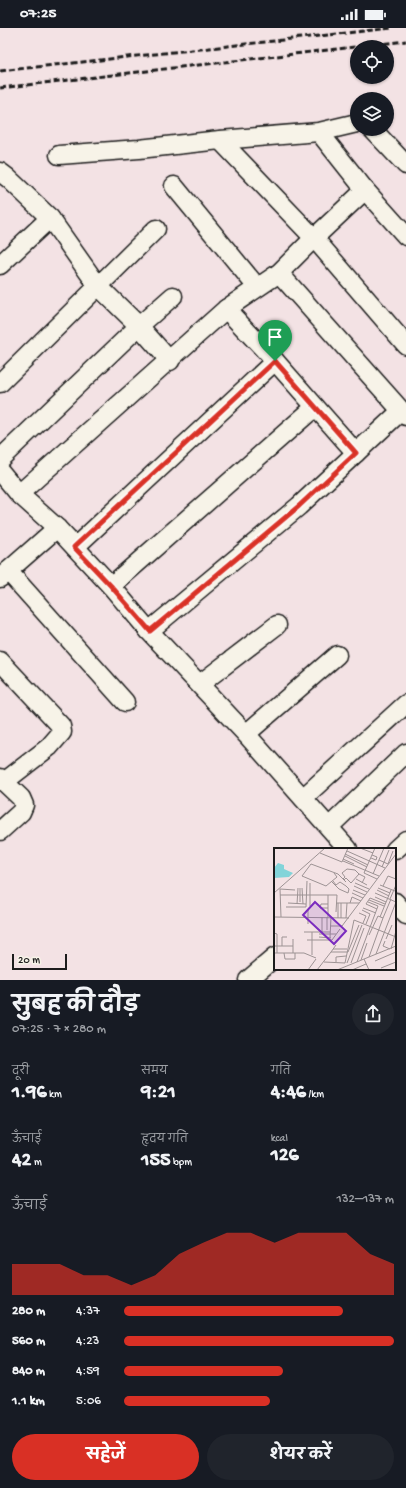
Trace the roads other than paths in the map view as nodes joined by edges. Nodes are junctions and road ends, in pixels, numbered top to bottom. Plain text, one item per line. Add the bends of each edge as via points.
1 (350, 125) edge
2 (318, 132) junction
3 (379, 136) edge
4 (220, 140) junction
5 (59, 155) dead end
6 (406, 165) edge
7 (0, 172) edge
8 (174, 186) dead end
9 (365, 190) junction
10 (50, 218) junction
11 (156, 229) dead end
12 (406, 236) edge
13 (314, 238) junction
14 (0, 265) edge
15 (279, 273) junction
16 (98, 286) junction
17 (257, 287) junction
18 (173, 296) dead end
19 (226, 309) junction
20 (139, 326) junction
21 (406, 345) edge
22 (170, 361) junction
23 (275, 361) junction
24 (0, 383) edge
25 (315, 407) junction
26 (403, 413) edge
27 (356, 453) junction
28 (0, 458) edge
29 (0, 470) edge
30 (20, 494) junction
31 (57, 528) junction
32 (74, 547) junction
33 (4, 574) edge
34 (111, 586) junction
35 (277, 625) dead end
36 (150, 631) junction
37 (337, 655) dead end
38 (0, 661) edge
39 (200, 684) junction
40 (125, 702) dead end
41 (406, 704) edge
42 (246, 734) junction
43 (406, 753) edge
44 (2, 780) edge
45 (303, 798) junction
46 (329, 827) junction
47 (0, 831) edge
48 (406, 840) edge
49 (347, 848) edge
50 (396, 849) edge
51 (396, 903) edge
52 (406, 914) edge
53 (274, 957) edge
54 (248, 980) edge

1 - 2 street
2 - 4 street
2 - 9 street
3 - 6 street
4 - 5 street
4 - 13 street
7 - 10 street
8 - 17 street
9 - 12 street
9 - 13 street
10 - 14 street
10 - 16 street
11 - 16 street
13 - 15 street
13 - 21 street
15 - 17 street
15 - 26 street
16 - 20 street
16 - 24 street
17 - 19 street
18 - 20 street
19 - 22 street
19 - 23 street
20 - 22 street
20 - 28 street
22 - 30 street
23 - 25 street
23 - 32 street
25 - 27 street
25 - 34 street
26 - 27 street
27 - 36 street via 299,506
29 - 30 street
30 - 31 street
31 - 32 street
31 - 33 street
32 - 34 street
33 - 40 street
34 - 36 street
35 - 39 street
36 - 39 street
37 - 42 street
38 - 44 street via 62,726 62,732 49,747
39 - 42 street
41 - 45 street
42 - 45 street
43 - 46 street
44 - 47 street via 21,798 24,805 21,812
45 - 46 street
46 - 49 street
48 - 50 street
51 - 52 street
53 - 54 street

